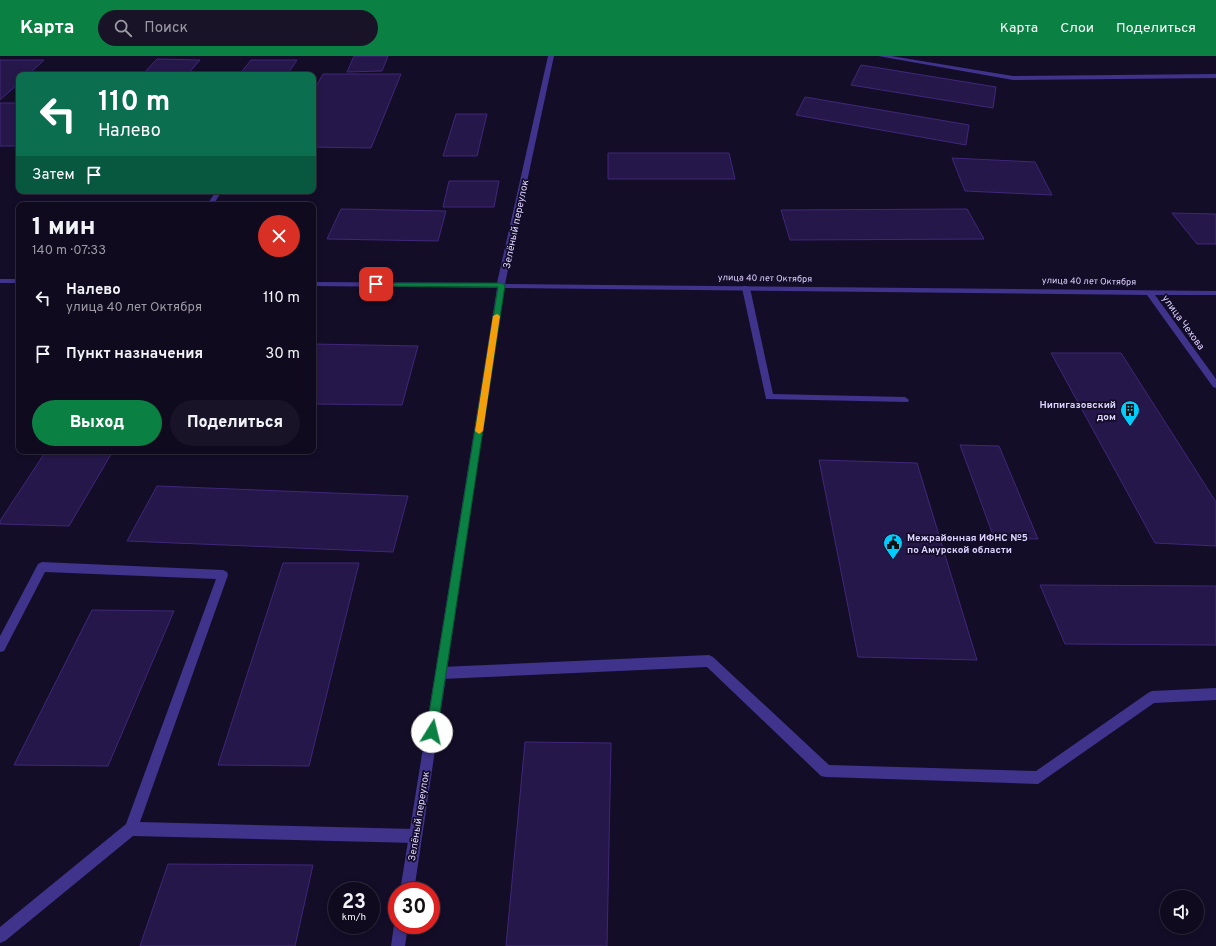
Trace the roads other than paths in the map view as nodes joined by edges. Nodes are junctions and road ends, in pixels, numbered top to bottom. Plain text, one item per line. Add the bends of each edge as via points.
1 (551, 56) edge
2 (881, 56) edge
3 (1216, 76) edge
4 (0, 281) edge
5 (16, 281) edge
6 (316, 284) edge
7 (501, 285) junction
8 (746, 288) junction
9 (1149, 292) junction
10 (1216, 293) edge
11 (1216, 385) edge
12 (905, 400) dead end
13 (0, 647) edge
14 (441, 673) junction
15 (1216, 694) edge
16 (131, 829) junction
17 (415, 836) junction
18 (408, 882) edge
19 (400, 934) edge
20 (0, 936) edge
21 (398, 946) edge

1 - 7 street, Зелёный переулок
2 - 3 street via 1013,78
4 - 5 street
6 - 7 street, улица 40 лет Октября
7 - 8 street, улица 40 лет Октября
7 - 14 street, Зелёный переулок
8 - 9 street, улица 40 лет Октября
8 - 12 street via 769,397
9 - 10 street, улица 40 лет Октября
9 - 11 street, улица Чехова
13 - 16 street via 42,567 223,575
14 - 15 street via 709,661 826,771 1038,778 1152,697
14 - 17 street, Зелёный переулок
16 - 17 street
16 - 20 street
17 - 18 street, Зелёный переулок
19 - 21 street

